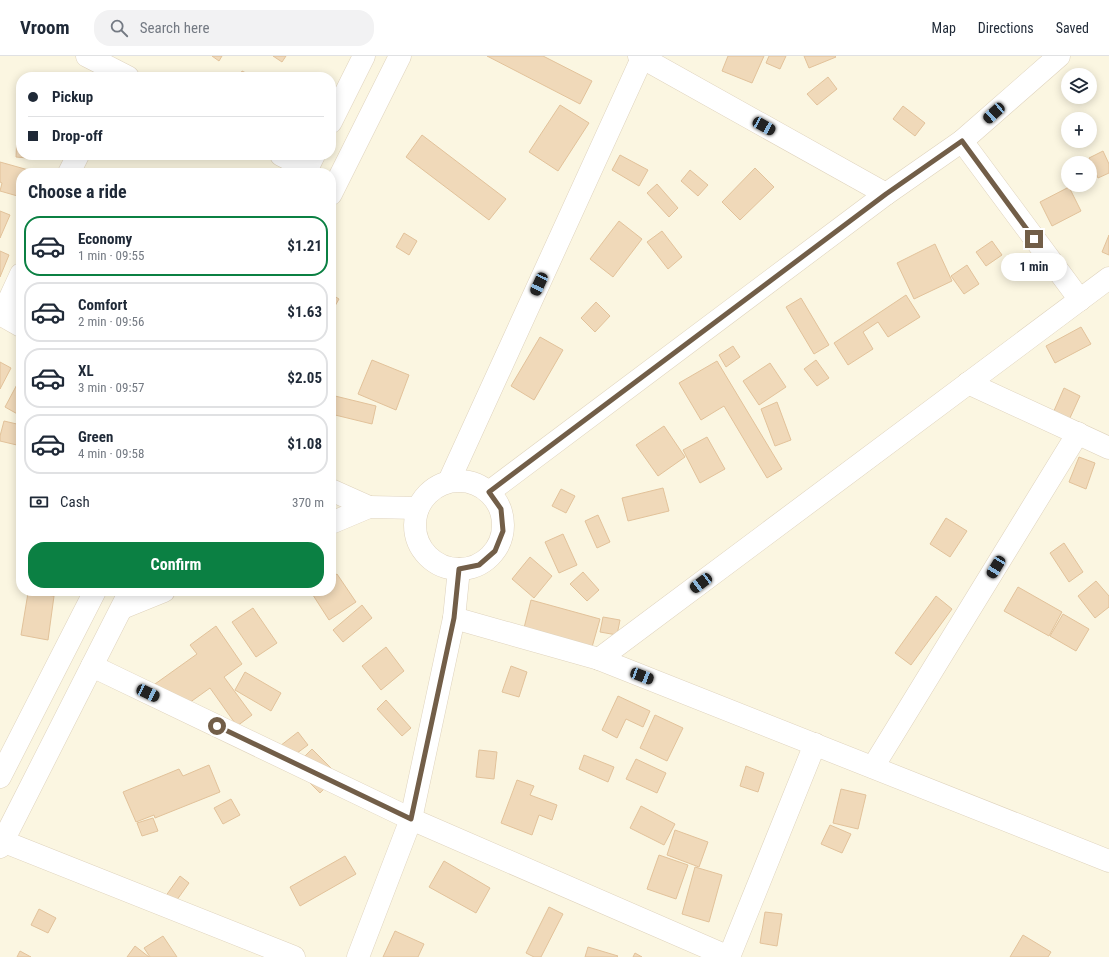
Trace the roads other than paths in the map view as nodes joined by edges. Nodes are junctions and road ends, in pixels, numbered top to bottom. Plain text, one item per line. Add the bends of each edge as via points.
1 (87, 56) edge
2 (364, 56) edge
3 (400, 56) edge
4 (1059, 56) edge
5 (642, 57) edge
6 (121, 70) edge
7 (336, 112) edge
8 (962, 141) junction
9 (294, 160) edge
10 (309, 166) edge
11 (336, 184) edge
12 (886, 194) junction
13 (1109, 278) edge
14 (16, 284) edge
15 (1080, 300) junction
16 (1, 315) edge
17 (16, 323) edge
18 (968, 383) junction
19 (1078, 433) junction
20 (1109, 448) edge
21 (449, 481) junction
22 (336, 492) edge
23 (489, 492) junction
24 (369, 508) junction
25 (418, 508) junction
26 (336, 521) edge
27 (459, 569) junction
28 (92, 596) edge
29 (143, 596) edge
30 (126, 600) edge
31 (454, 618) junction
32 (600, 659) junction
33 (92, 666) junction
34 (815, 744) junction
35 (873, 768) junction
36 (0, 777) edge
37 (411, 819) junction
38 (1, 844) edge
39 (1109, 861) edge
40 (294, 957) edge
41 (358, 957) edge
42 (729, 957) edge

1 - 6 street
2 - 7 street
3 - 11 street
4 - 8 street
5 - 12 street
5 - 21 street
8 - 12 street
8 - 15 street
9 - 10 street
12 - 23 street
13 - 15 street
14 - 16 street
15 - 18 street
16 - 17 street
18 - 19 street
18 - 32 street
19 - 20 street
19 - 35 street
21 - 23 street via 470,482
21 - 25 street via 430,491
22 - 24 street
23 - 27 street via 501,509 503,531 495,551 479,565
24 - 25 street
24 - 26 street
25 - 27 street via 415,529 422,550 438,564
27 - 31 street
28 - 36 street
29 - 30 street
30 - 33 street
31 - 32 street
31 - 37 street
32 - 34 street
33 - 37 street
33 - 38 street
34 - 35 street
34 - 42 street
35 - 39 street
37 - 41 street
37 - 42 street
38 - 40 street

